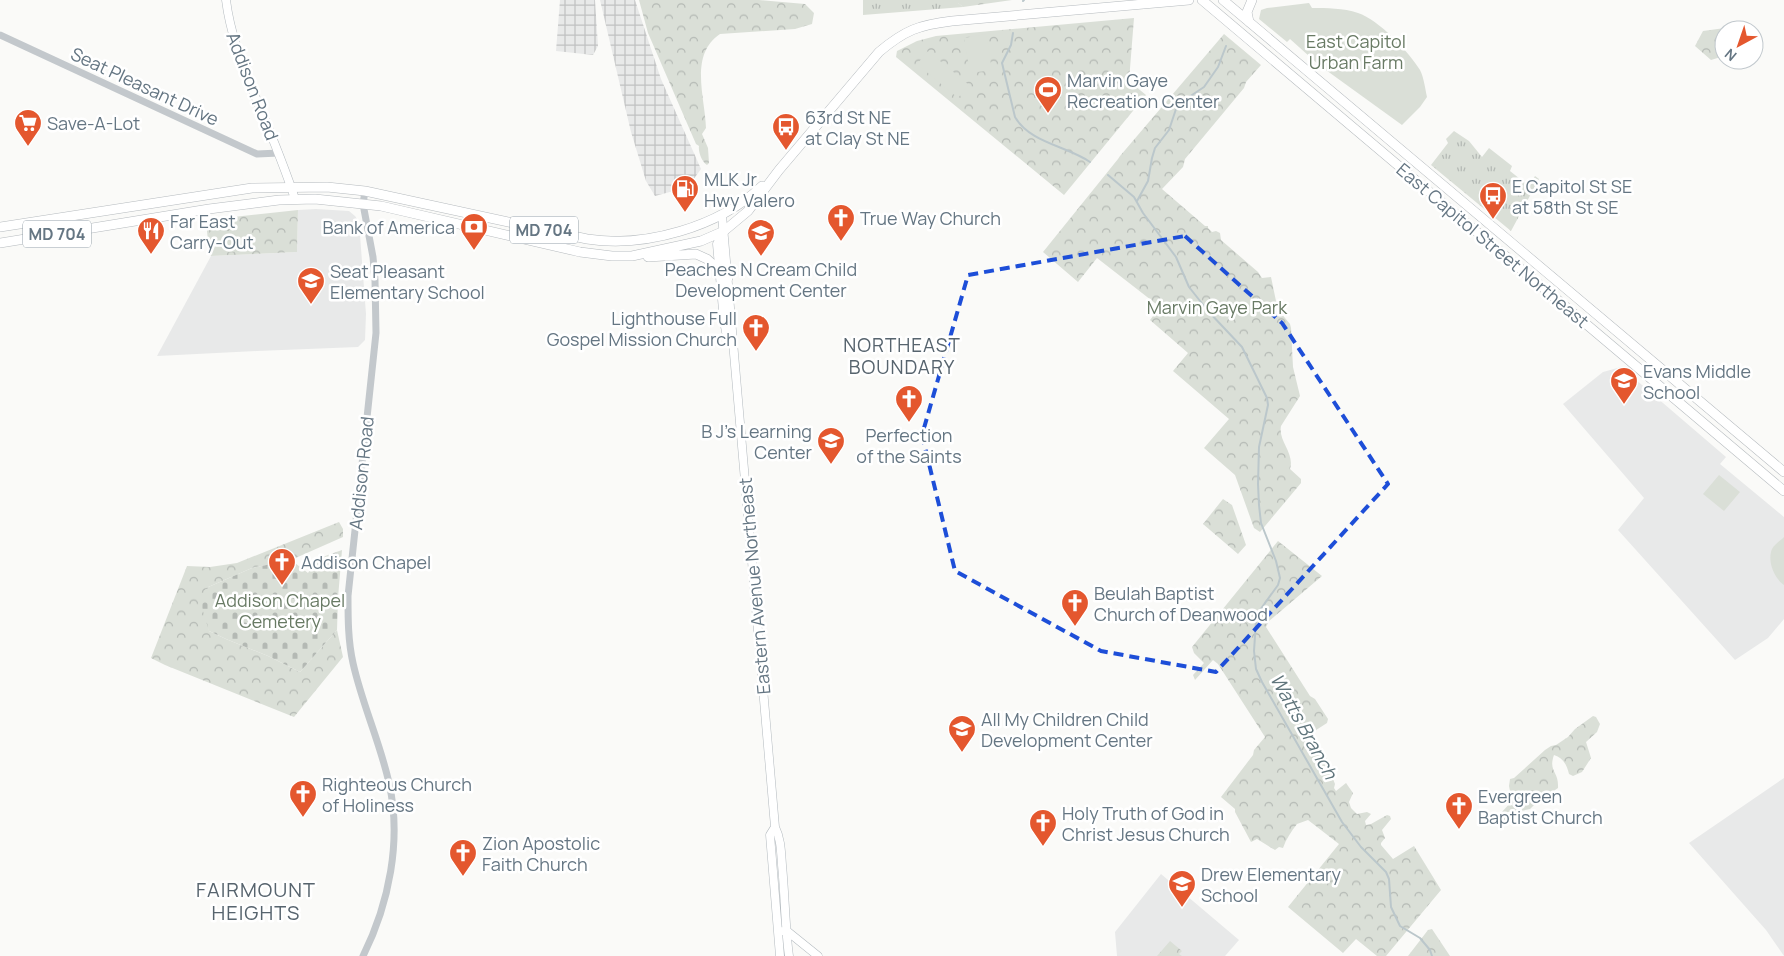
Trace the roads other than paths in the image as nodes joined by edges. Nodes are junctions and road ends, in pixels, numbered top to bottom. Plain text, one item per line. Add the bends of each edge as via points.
1 (226, 0) edge
2 (1189, 0) edge
3 (1202, 0) edge
4 (1223, 0) edge
5 (1252, 0) edge
6 (1138, 2) edge
7 (1249, 22) junction
8 (0, 35) edge
9 (279, 153) junction
10 (778, 170) junction
11 (291, 187) junction
12 (364, 191) junction
13 (295, 199) junction
14 (363, 204) junction
15 (722, 215) junction
16 (0, 227) edge
17 (724, 231) junction
18 (0, 243) edge
19 (632, 256) junction
20 (720, 270) junction
21 (728, 278) junction
22 (733, 344) junction
23 (1784, 472) edge
24 (1784, 491) edge
25 (775, 827) junction
26 (777, 930) junction
27 (786, 931) junction
28 (363, 956) edge
29 (780, 956) edge
30 (788, 956) edge
31 (818, 956) edge

1 - 9 main road, Addison Road via 237,50
2 - 6 main road
3 - 24 main road, East Capitol Street Northeast
4 - 7 main road
5 - 7 main road
6 - 10 main road via 952,20 912,29 885,46
7 - 23 main road
8 - 9 street, Seat Pleasant Drive via 257,154
9 - 11 main road, Addison Road
10 - 15 main road via 750,197
10 - 17 main road via 748,211
11 - 12 main road, MD 704
11 - 13 main road, Addison Road
11 - 16 main road, MD 704 via 233,191
12 - 14 street, Addison Road
12 - 15 main road, MD 704 via 609,242 657,236
13 - 14 main road, MD 704
13 - 18 main road, MD 704 via 209,209
14 - 19 main road, MD 704 via 580,252
14 - 28 street, Addison Road via 374,257 376,333 348,596 349,634 352,663 389,782 394,833 382,909
15 - 17 main road, Eastern Avenue Northeast
17 - 19 main road, MD 704 via 701,241
17 - 20 main road, Eastern Avenue Northeast via 717,244
17 - 21 main road, Eastern Avenue Northeast
19 - 20 main road via 696,254
20 - 21 main road
20 - 22 main road, Eastern Avenue Northeast via 726,332
21 - 22 main road, Eastern Avenue Northeast
22 - 25 main road, Eastern Avenue Northeast
25 - 26 main road, Eastern Avenue Northeast via 770,835
25 - 27 main road, Eastern Avenue Northeast via 780,844
26 - 27 main road
26 - 29 main road, Eastern Avenue Northeast
27 - 30 main road, Eastern Avenue Northeast
27 - 31 main road

